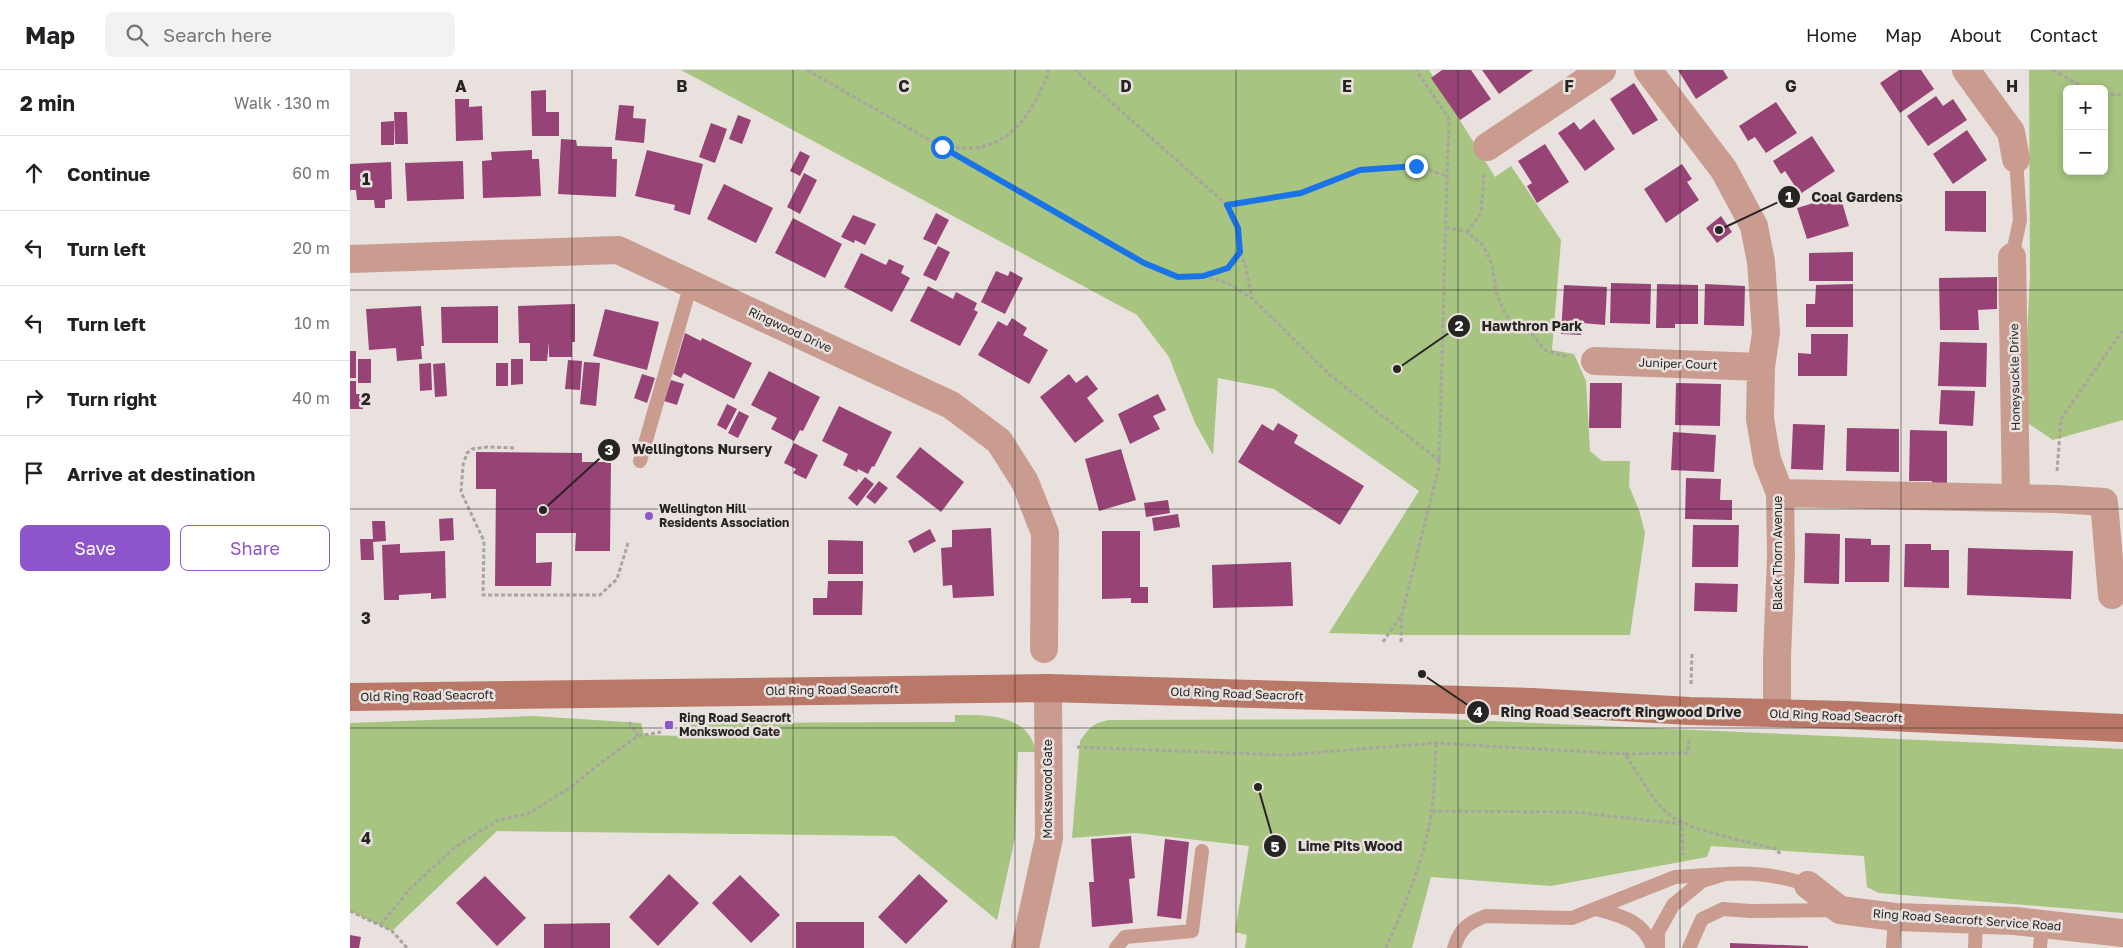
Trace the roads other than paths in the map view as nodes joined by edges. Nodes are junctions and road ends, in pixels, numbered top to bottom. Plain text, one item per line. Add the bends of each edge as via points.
1 (1602, 70) edge
2 (1648, 70) edge
3 (1966, 70) edge
4 (1487, 147) road end
5 (2016, 159) joint
6 (2012, 256) joint
7 (350, 259) edge
8 (691, 284) junction
9 (1592, 358) road end
10 (1761, 367) junction
11 (640, 461) dead end
12 (1780, 494) junction
13 (2016, 498) junction
14 (2112, 595) dead end
15 (1044, 649) dead end
16 (1048, 688) junction
17 (350, 697) edge
18 (1777, 713) junction
19 (2123, 728) edge
20 (1202, 851) dead end
21 (1725, 874) junction
22 (1808, 885) joint
23 (1597, 909) junction
24 (1840, 910) junction
25 (1895, 916) junction
26 (1976, 919) junction
27 (2123, 933) edge
28 (2041, 936) edge
29 (1031, 946) edge
30 (1116, 948) edge
31 (1454, 948) edge
32 (1654, 948) edge
33 (1658, 948) edge
34 (1689, 948) edge
35 (1893, 948) edge
36 (1975, 948) edge

1 - 4 street
2 - 10 street, Black Thorn Avenue via 1724,170 1754,226 1761,262 1766,333
3 - 5 street via 2011,132
5 - 6 lane via 2020,220
6 - 13 street, Honeysuckle Drive
7 - 8 street, Ringwood Drive via 618,250
8 - 11 lane
8 - 15 street, Ringwood Drive via 951,405 998,441 1026,482 1046,533
9 - 10 street, Juniper Court
10 - 12 street, Black Thorn Avenue via 1760,419 1767,460
12 - 13 street
12 - 18 street, Black Thorn Avenue
13 - 14 street via 2104,502
16 - 17 main road, Old Ring Road Seacroft
16 - 18 main road, Old Ring Road Seacroft via 1532,702
16 - 29 street, Monkswood Gate via 1049,838
18 - 19 main road, Old Ring Road Seacroft
20 - 30 lane via 1192,931 1125,937
21 - 22 lane via 1785,877
21 - 23 lane via 1675,877
21 - 33 lane via 1702,881 1673,906 1658,932
22 - 24 street
23 - 31 lane via 1572,918 1486,916 1473,920 1460,932
23 - 32 lane via 1630,919 1650,937
24 - 25 street, Ring Road Seacroft Service Road
24 - 34 lane via 1723,909 1702,919
25 - 26 street, Ring Road Seacroft Service Road
25 - 35 lane
26 - 28 street, Ring Road Seacroft Service Road
26 - 36 lane
27 - 28 street, Ring Road Seacroft Service Road

